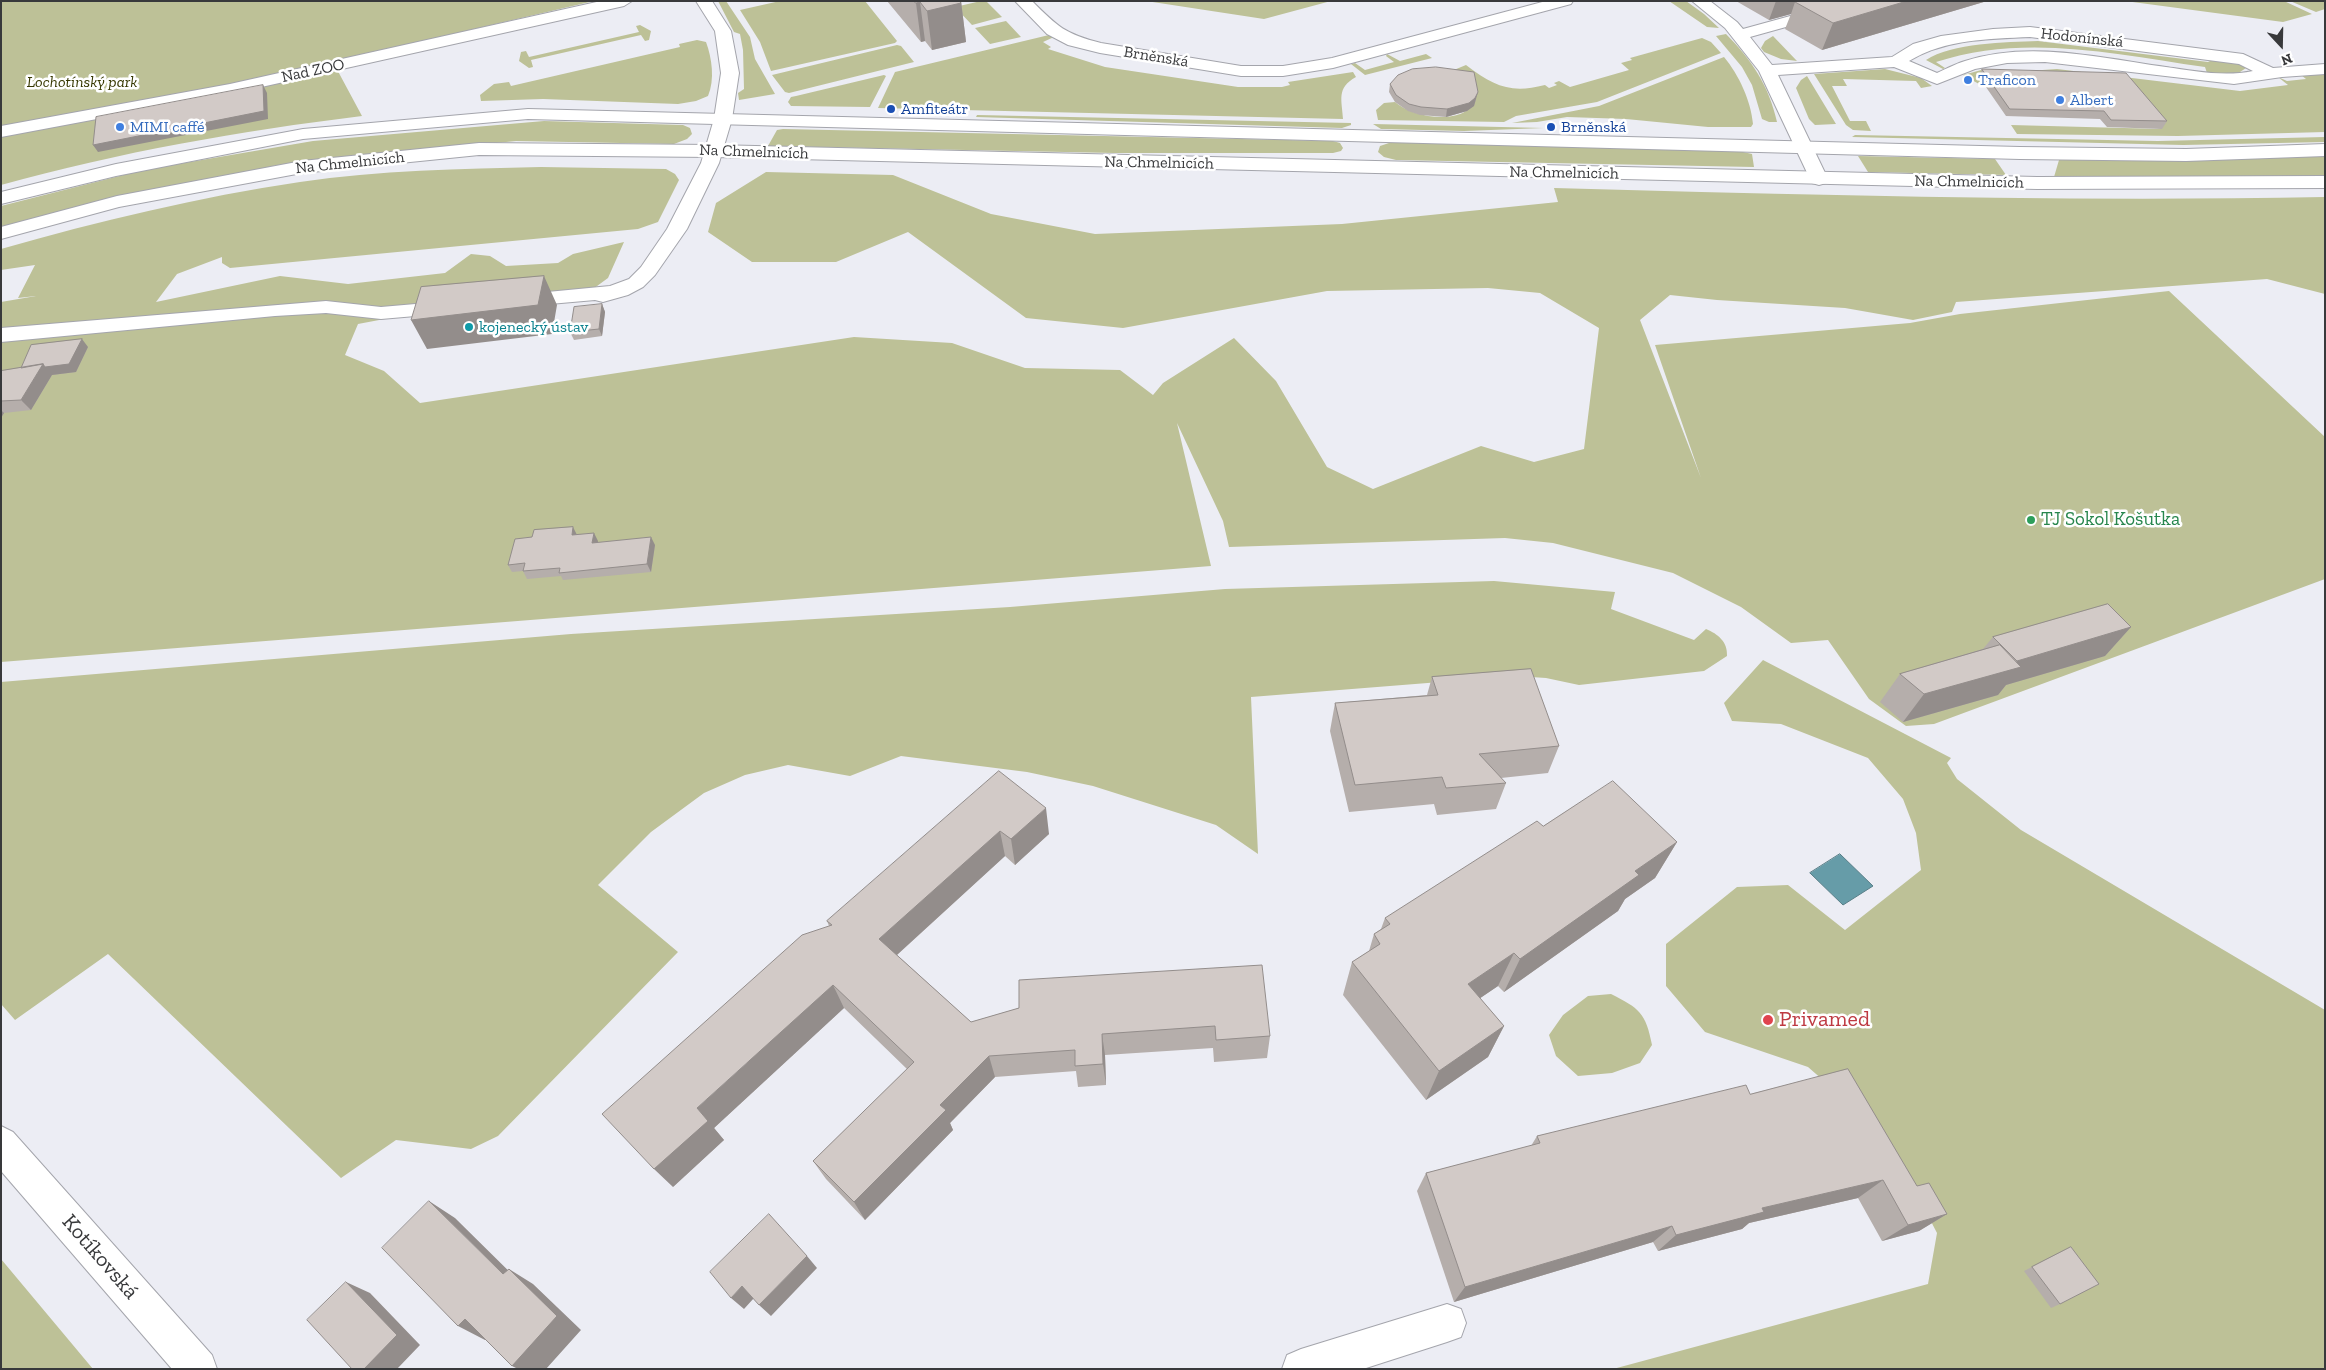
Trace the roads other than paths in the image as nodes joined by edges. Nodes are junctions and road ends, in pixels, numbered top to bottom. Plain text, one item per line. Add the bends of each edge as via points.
1 (624, 1) edge
2 (704, 1) edge
3 (1023, 1) edge
4 (1566, 1) edge
5 (1700, 1) edge
6 (1546, 3) edge
7 (1838, 7) edge
8 (1740, 35) junction
9 (1896, 62) junction
10 (2325, 69) edge
11 (1767, 70) junction
12 (2269, 74) junction
13 (723, 119) junction
14 (1, 132) edge
15 (1803, 146) junction
16 (2325, 150) edge
17 (714, 151) junction
18 (1819, 180) junction
19 (2325, 182) edge
20 (1, 198) edge
21 (1, 233) edge
22 (620, 291) junction
23 (496, 303) edge
24 (568, 304) dead end
25 (467, 305) edge
26 (1, 335) edge
27 (1, 1144) edge
28 (1447, 1323) dead end
29 (198, 1369) edge
30 (1301, 1369) edge

1 - 14 street, Nad ZOO via 230,89
2 - 13 street via 723,31 730,73
3 - 6 street, Brněnská via 1053,31 1074,41 1240,71 1283,71 1333,63
4 - 6 street, Brněnská
5 - 8 street
7 - 8 street
8 - 11 street
9 - 11 street, Hodonínská
9 - 12 street, Hodonínská via 1937,79 1975,64 2036,57 2228,78
9 - 12 street, Hodonínská via 1919,48 1941,41 2030,32 2243,59
10 - 12 street, Hodonínská
11 - 15 street
13 - 15 street, Na Chmelnicích
13 - 17 street
13 - 20 street, Na Chmelnicích via 528,114 304,134 116,170
15 - 16 street, Na Chmelnicích via 2109,155
15 - 18 street
17 - 18 street, Na Chmelnicích
17 - 21 street, Na Chmelnicích via 479,149 302,167 117,202
17 - 22 street via 677,229 648,271 636,283
18 - 19 street, Na Chmelnicích
22 - 23 street
22 - 24 street
25 - 26 street via 381,313 326,307 274,310
27 - 29 street, Kotíkovská
28 - 30 street

